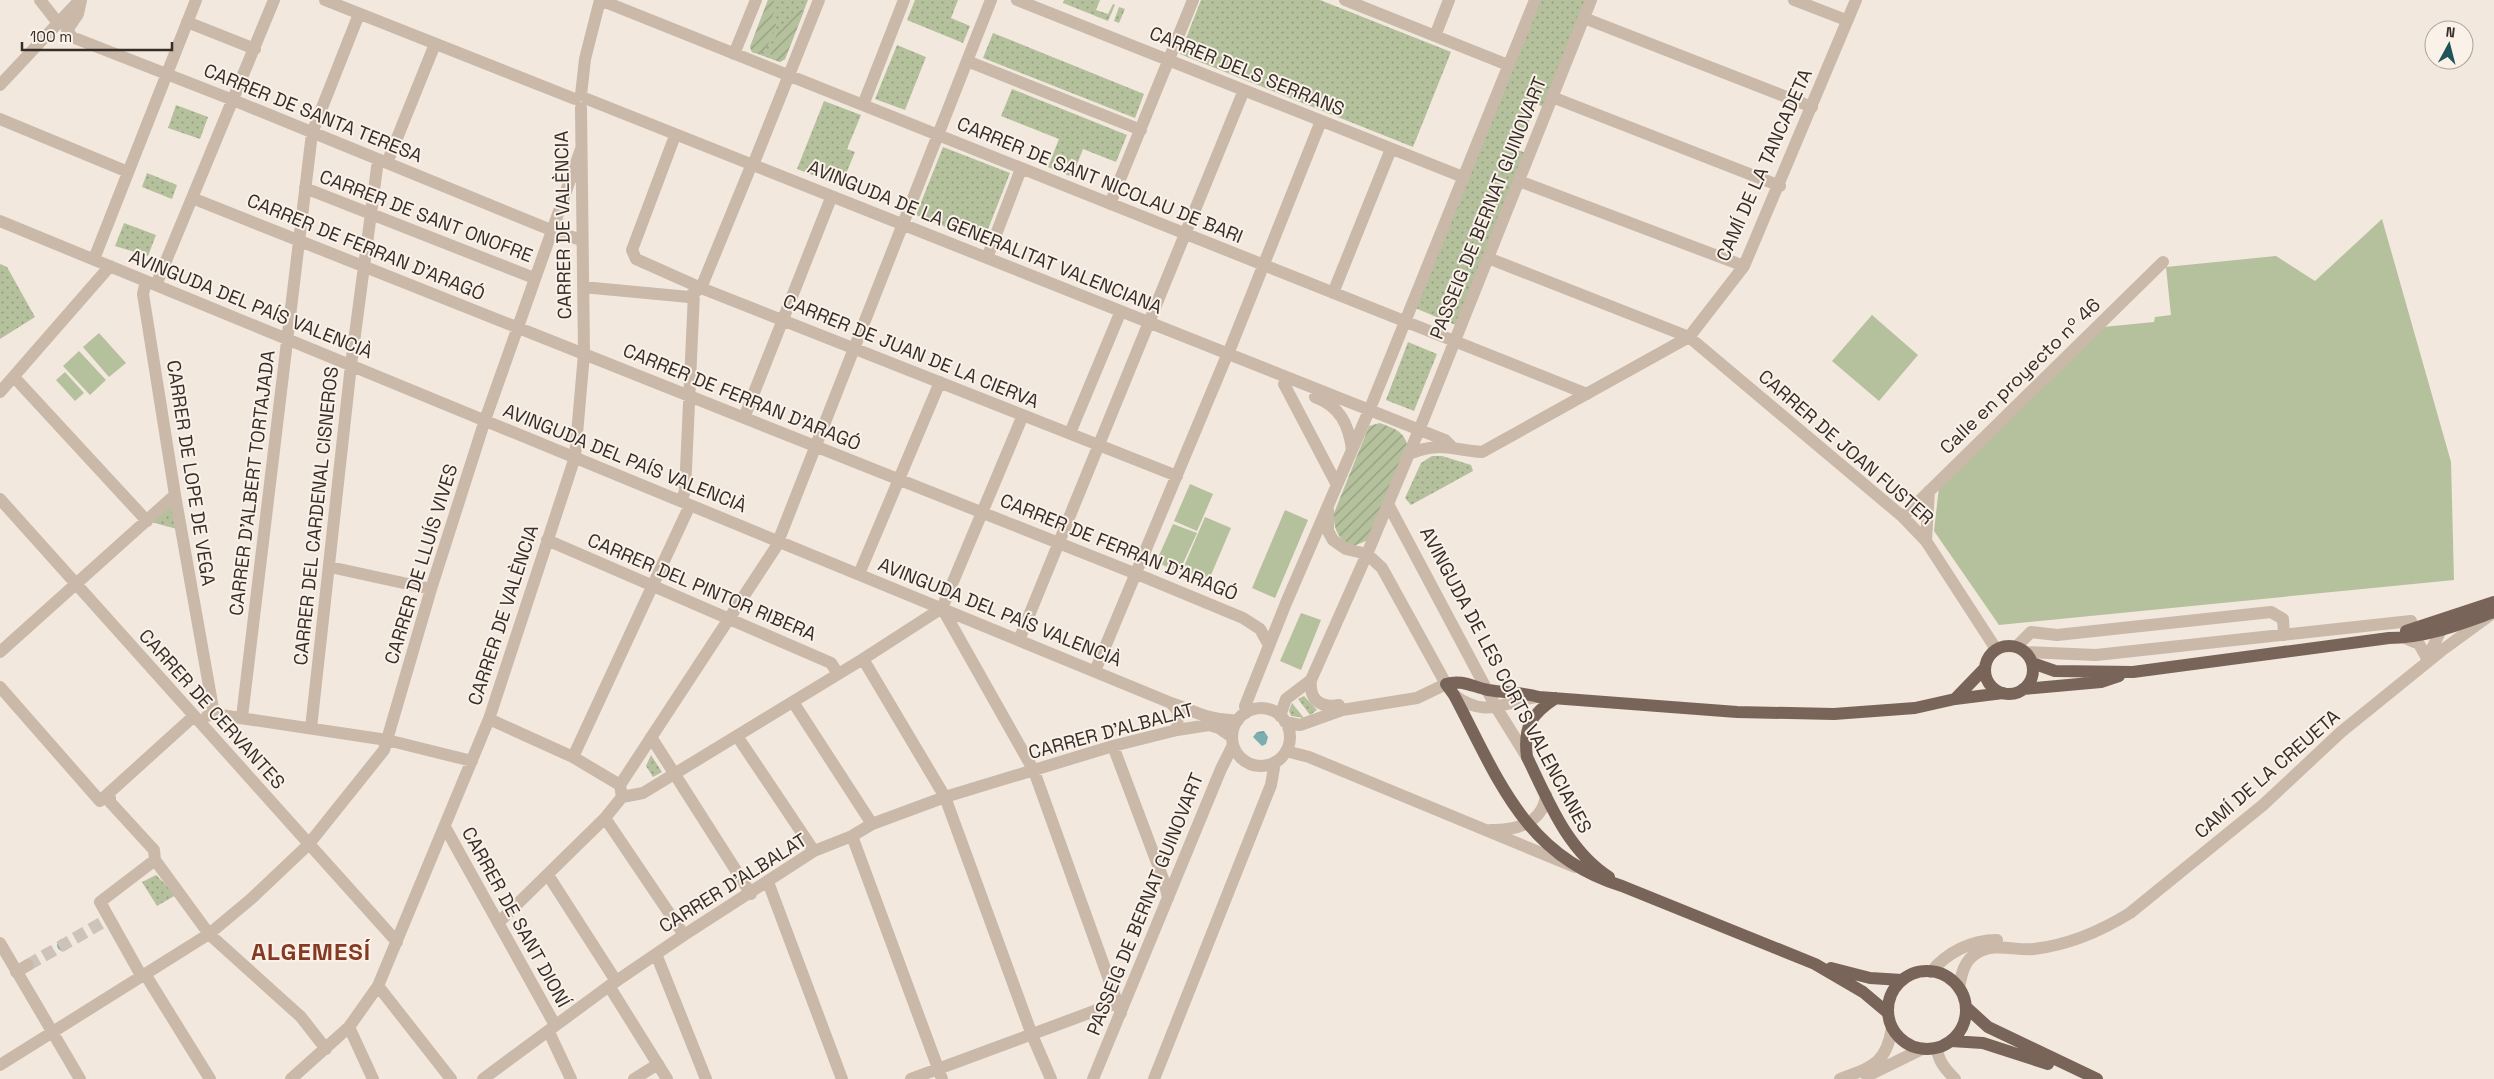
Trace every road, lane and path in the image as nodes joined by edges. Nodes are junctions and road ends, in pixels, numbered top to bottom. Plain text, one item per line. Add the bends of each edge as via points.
1 (40, 0) edge
2 (80, 0) edge
3 (196, 0) edge
4 (274, 0) edge
5 (325, 0) edge
6 (600, 0) edge
7 (756, 0) edge
8 (820, 0) edge
9 (904, 0) edge
10 (991, 0) edge
11 (1017, 0) edge
12 (1193, 0) edge
13 (1345, 0) edge
14 (1449, 0) edge
15 (1535, 0) edge
16 (1591, 0) edge
17 (1794, 0) edge
18 (1856, 0) edge
19 (1368, 4) edge
20 (359, 14) junction
21 (1584, 18) junction
22 (1846, 20) junction
23 (187, 22) junction
24 (58, 23) junction
25 (1435, 36) junction
26 (436, 44) junction
27 (255, 49) junction
28 (734, 54) junction
29 (1168, 60) junction
30 (967, 61) junction
31 (1508, 65) junction
32 (167, 74) junction
33 (788, 76) junction
34 (0, 85) edge
35 (1244, 90) junction
36 (1552, 96) junction
37 (233, 100) junction
38 (582, 101) junction
39 (863, 105) junction
40 (1812, 107) junction
41 (0, 119) edge
42 (1321, 121) junction
43 (1141, 130) junction
44 (312, 133) junction
45 (938, 135) junction
46 (673, 141) junction
47 (581, 149) junction
48 (1391, 149) junction
49 (382, 162) junction
50 (751, 168) junction
51 (1021, 169) junction
52 (128, 172) junction
53 (1463, 177) junction
54 (1519, 180) junction
55 (1780, 186) junction
56 (305, 188) junction
57 (192, 198) junction
58 (829, 203) junction
59 (1110, 204) junction
60 (372, 214) junction
61 (0, 221) edge
62 (901, 228) junction
63 (551, 230) junction
64 (1186, 234) junction
65 (299, 240) junction
66 (581, 240) junction
67 (987, 258) junction
68 (1488, 258) junction
69 (94, 260) junction
70 (2163, 262) dead end
71 (110, 266) junction
72 (365, 266) junction
73 (1264, 266) junction
74 (1744, 266) junction
75 (534, 278) junction
76 (151, 283) junction
77 (583, 287) junction
78 (698, 290) junction
79 (1332, 293) junction
80 (1118, 318) junction
81 (783, 320) junction
82 (1405, 322) junction
83 (1148, 326) junction
84 (517, 327) junction
85 (1689, 337) junction
86 (288, 339) junction
87 (1455, 342) junction
88 (854, 348) junction
89 (584, 354) junction
90 (1227, 357) junction
91 (351, 365) junction
92 (14, 377) junction
93 (940, 382) junction
94 (1284, 384) junction
95 (0, 392) edge
96 (1587, 394) junction
97 (690, 396) junction
98 (1370, 410) junction
99 (1023, 415) junction
100 (744, 418) junction
101 (485, 420) junction
102 (1419, 431) junction
103 (1070, 433) junction
104 (1099, 445) junction
105 (816, 446) junction
106 (1452, 446) junction
107 (1352, 450) junction
108 (1409, 454) junction
109 (575, 457) junction
110 (1177, 476) junction
111 (899, 479) junction
112 (1337, 485) junction
113 (1929, 491) junction
114 (175, 495) junction
115 (0, 499) edge
116 (686, 503) junction
117 (1388, 504) junction
118 (1328, 505) junction
119 (982, 512) junction
120 (1903, 517) junction
121 (147, 520) junction
122 (547, 540) junction
123 (778, 541) junction
124 (1926, 541) junction
125 (1059, 543) junction
126 (1368, 554) junction
127 (330, 567) junction
128 (859, 574) junction
129 (1136, 574) junction
130 (75, 583) junction
131 (652, 588) junction
132 (431, 590) junction
133 (2494, 602) edge
134 (2494, 607) edge
135 (942, 608) junction
136 (2494, 612) edge
137 (729, 618) junction
138 (2411, 620) dead end
139 (2441, 630) junction
140 (2284, 635) junction
141 (2390, 638) junction
142 (2405, 638) junction
143 (1019, 640) junction
144 (1269, 645) junction
145 (1996, 649) junction
146 (0, 652) edge
147 (2024, 654) junction
148 (863, 659) junction
149 (2426, 661) junction
150 (1984, 669) junction
151 (1095, 671) junction
152 (2133, 672) junction
153 (838, 674) junction
154 (1311, 680) junction
155 (1446, 684) junction
156 (0, 687) edge
157 (2023, 688) junction
158 (1487, 690) junction
159 (2003, 693) junction
160 (1454, 695) junction
161 (1539, 697) junction
162 (1556, 698) junction
163 (1955, 699) junction
164 (211, 700) junction
165 (793, 702) junction
166 (1394, 702) junction
167 (1171, 703) junction
168 (1496, 707) junction
169 (214, 714) junction
170 (195, 717) junction
171 (242, 717) junction
172 (1242, 717) junction
173 (489, 719) junction
174 (1283, 719) junction
175 (311, 728) junction
176 (1177, 730) junction
177 (737, 736) junction
178 (651, 737) junction
179 (387, 740) junction
180 (1232, 741) junction
181 (1113, 746) junction
182 (1286, 751) junction
183 (573, 757) junction
184 (1527, 757) junction
185 (472, 761) junction
186 (1276, 762) junction
187 (1034, 771) junction
188 (674, 774) junction
189 (621, 791) junction
190 (1546, 795) junction
191 (944, 797) junction
192 (105, 799) junction
193 (605, 818) junction
194 (872, 824) junction
195 (1526, 824) junction
196 (445, 827) junction
197 (1484, 830) junction
198 (852, 836) junction
199 (308, 845) junction
200 (814, 851) junction
201 (155, 860) junction
202 (1577, 868) junction
203 (548, 876) junction
204 (768, 882) junction
205 (1622, 886) junction
206 (750, 894) junction
207 (1168, 898) junction
208 (498, 923) junction
209 (209, 934) junction
210 (684, 935) junction
211 (397, 942) junction
212 (0, 943) edge
213 (2054, 944) junction
214 (656, 954) junction
215 (1815, 964) junction
216 (28, 965) tunnel mouth
217 (16, 972) junction
218 (1931, 972) junction
219 (142, 976) junction
220 (1902, 980) junction
221 (612, 984) junction
222 (378, 986) junction
223 (1959, 989) junction
224 (1966, 1007) junction
225 (1118, 1008) junction
226 (1888, 1013) junction
227 (349, 1028) junction
228 (552, 1028) junction
229 (1892, 1028) junction
230 (52, 1032) junction
231 (1032, 1035) junction
232 (1951, 1041) junction
233 (1937, 1048) junction
234 (1922, 1049) junction
235 (326, 1050) junction
236 (658, 1064) junction
237 (0, 1065) edge
238 (940, 1074) edge
239 (490, 1077) edge
240 (2092, 1077) edge
241 (702, 1078) edge
242 (80, 1079) edge
243 (210, 1079) edge
244 (291, 1079) edge
245 (373, 1079) edge
246 (451, 1079) edge
247 (571, 1079) edge
248 (634, 1079) edge
249 (667, 1079) edge
250 (842, 1079) edge
251 (911, 1079) edge
252 (1051, 1079) edge
253 (1094, 1079) edge
254 (1154, 1079) edge
255 (1840, 1079) edge
256 (1860, 1079) edge
257 (1955, 1079) edge

1 - 24 street
2 - 24 street
2 - 32 street, CARRER DE SANTA TERESA via 78,14 67,30 72,37
3 - 23 street
4 - 27 street, CARRER DE LOPE DE VEGA
5 - 20 street, AVINGUDA DE LA GENERALITAT VALENCIANA
6 - 28 street, CARRER DE SANT NICOLAU DE BARI
6 - 38 street, CARRER DE VALÈNCIA via 585,59
7 - 28 street
8 - 33 street
9 - 39 street
10 - 30 street
11 - 29 street, CARRER DELS SERRANS
12 - 29 street
13 - 19 street
14 - 25 street
15 - 31 street, PASSEIG DE BERNAT GUINOVART
16 - 21 street, PASSEIG DE BERNAT GUINOVART
17 - 22 street
18 - 22 street, CAMÍ DE LA TANCADETA
19 - 25 street
20 - 26 street, AVINGUDA DE LA GENERALITAT VALENCIANA
20 - 44 street, CARRER D'ALBERT TORTAJADA
21 - 36 street, PASSEIG DE BERNAT GUINOVART
21 - 40 street
22 - 40 street, CAMÍ DE LA TANCADETA
23 - 27 street
23 - 32 street
24 - 34 street
25 - 31 street
26 - 38 street, AVINGUDA DE LA GENERALITAT VALENCIANA
26 - 49 street, CARRER DEL CARDENAL CISNEROS
27 - 37 street, CARRER DE LOPE DE VEGA
28 - 33 street, CARRER DE SANT NICOLAU DE BARI
29 - 35 street, CARRER DELS SERRANS
29 - 43 street
30 - 43 street
30 - 45 street
31 - 53 street, PASSEIG DE BERNAT GUINOVART
32 - 37 street, CARRER DE SANTA TERESA
32 - 52 street
33 - 39 street, CARRER DE SANT NICOLAU DE BARI
33 - 50 street
35 - 42 street, CARRER DELS SERRANS
35 - 64 street
36 - 54 street, PASSEIG DE BERNAT GUINOVART
36 - 55 street
37 - 44 street, CARRER DE SANTA TERESA
37 - 57 street, CARRER DE LOPE DE VEGA
38 - 46 street, AVINGUDA DE LA GENERALITAT VALENCIANA
38 - 47 street, CARRER DE VALÈNCIA
38 - 50 street, AVINGUDA DE LA GENERALITAT VALENCIANA
39 - 45 street, CARRER DE SANT NICOLAU DE BARI
40 - 55 street, CAMÍ DE LA TANCADETA
41 - 52 street
42 - 48 street, CARRER DELS SERRANS
42 - 73 street
43 - 59 street
44 - 49 street, CARRER DE SANTA TERESA
44 - 56 street, CARRER D'ALBERT TORTAJADA
45 - 51 street, CARRER DE SANT NICOLAU DE BARI
45 - 62 street
46 - 50 street, AVINGUDA DE LA GENERALITAT VALENCIANA
46 - 78 street, CARRER DE JUAN DE LA CIERVA via 632,250 633,257
47 - 63 street, CARRER DE LLUÍS VIVES
47 - 66 street, CARRER DE VALÈNCIA
48 - 53 street, CARRER DELS SERRANS
48 - 79 street
49 - 60 street, CARRER DEL CARDENAL CISNEROS
49 - 63 street, CARRER DE SANTA TERESA
50 - 58 street, AVINGUDA DE LA GENERALITAT VALENCIANA
50 - 62 street, AVINGUDA DE LA GENERALITAT VALENCIANA
50 - 78 street
51 - 59 street, CARRER DE SANT NICOLAU DE BARI
51 - 67 street
52 - 69 street
53 - 82 street, PASSEIG DE BERNAT GUINOVART
54 - 68 street, PASSEIG DE BERNAT GUINOVART
54 - 74 street
55 - 74 street, CAMÍ DE LA TANCADETA
56 - 60 street, CARRER DE SANT ONOFRE
56 - 65 street, CARRER D'ALBERT TORTAJADA
57 - 65 street, CARRER DE FERRAN D'ARAGÓ
57 - 76 street, CARRER DE LOPE DE VEGA
58 - 62 street, AVINGUDA DE LA GENERALITAT VALENCIANA
58 - 81 street
59 - 64 street, CARRER DE SANT NICOLAU DE BARI
60 - 72 street, CARRER DEL CARDENAL CISNEROS
60 - 75 street, CARRER DE SANT ONOFRE
61 - 69 street, AVINGUDA DEL PAÍS VALENCIÀ
62 - 67 street, AVINGUDA DE LA GENERALITAT VALENCIANA
62 - 80 street, AVINGUDA DE LA GENERALITAT VALENCIANA
62 - 88 street
63 - 66 street, CARRER DE SANTA TERESA
63 - 75 street, CARRER DE LLUÍS VIVES
64 - 73 street, CARRER DE SANT NICOLAU DE BARI
64 - 83 street
65 - 72 street, CARRER DE FERRAN D'ARAGÓ
65 - 86 street, CARRER D'ALBERT TORTAJADA
66 - 77 street, CARRER DE VALÈNCIA
67 - 83 street, AVINGUDA DE LA GENERALITAT VALENCIANA
68 - 85 street, CARRER DE JOAN FUSTER
68 - 87 street, PASSEIG DE BERNAT GUINOVART
69 - 71 street, AVINGUDA DEL PAÍS VALENCIÀ
70 - 113 street, Calle en proyecto nº 46
71 - 76 street, AVINGUDA DEL PAÍS VALENCIÀ
71 - 92 street
72 - 84 street, CARRER DE FERRAN D'ARAGÓ
72 - 91 street, CARRER DEL CARDENAL CISNEROS
73 - 79 street, CARRER DE SANT NICOLAU DE BARI
73 - 90 street
74 - 85 street, CAMÍ DE LA TANCADETA
75 - 84 street, CARRER DE LLUÍS VIVES
76 - 86 street, AVINGUDA DEL PAÍS VALENCIÀ
76 - 114 street, CARRER DE LOPE DE VEGA via 143,294
77 - 78 street via 689,297
77 - 89 street, CARRER DE VALÈNCIA
78 - 81 street, CARRER DE JUAN DE LA CIERVA
78 - 97 street
79 - 82 street, CARRER DE SANT NICOLAU DE BARI
80 - 83 street, AVINGUDA DE LA GENERALITAT VALENCIANA
80 - 103 street
81 - 88 street, CARRER DE JUAN DE LA CIERVA
81 - 100 street
82 - 87 street, CARRER DE SANT NICOLAU DE BARI
82 - 98 street, PASSEIG DE BERNAT GUINOVART
83 - 90 street, AVINGUDA DE LA GENERALITAT VALENCIANA
83 - 104 street
84 - 89 street, CARRER DE FERRAN D'ARAGÓ
84 - 101 street, CARRER DE LLUÍS VIVES
85 - 96 street, CAMÍ DE LA TANCADETA
85 - 120 street, CARRER DE JOAN FUSTER
86 - 91 street, AVINGUDA DEL PAÍS VALENCIÀ
86 - 171 street, CARRER D'ALBERT TORTAJADA
87 - 96 street, CARRER DE SANT NICOLAU DE BARI
87 - 102 street, PASSEIG DE BERNAT GUINOVART
88 - 93 street, CARRER DE JUAN DE LA CIERVA
88 - 105 street
89 - 97 street, CARRER DE FERRAN D'ARAGÓ
89 - 109 street, CARRER DE VALÈNCIA
90 - 94 street, AVINGUDA DE LA GENERALITAT VALENCIANA
90 - 98 street, AVINGUDA DE LA GENERALITAT VALENCIANA
90 - 110 street
91 - 101 street, AVINGUDA DEL PAÍS VALENCIÀ
91 - 127 street, CARRER DEL CARDENAL CISNEROS
92 - 95 street
92 - 121 street
93 - 99 street, CARRER DE JUAN DE LA CIERVA
93 - 111 street
94 - 107 street, AVINGUDA DE LA GENERALITAT VALENCIANA via 1325,400 1336,409 1349,430
94 - 112 street
96 - 106 street, CAMÍ DE LA TANCADETA via 1482,452 1464,451
97 - 100 street, CARRER DE FERRAN D'ARAGÓ
97 - 116 street
98 - 102 street
98 - 107 street, PASSEIG DE BERNAT GUINOVART
99 - 103 street, CARRER DE JUAN DE LA CIERVA
99 - 119 street
100 - 105 street, CARRER DE FERRAN D'ARAGÓ
101 - 109 street, AVINGUDA DEL PAÍS VALENCIÀ
101 - 132 street, CARRER DE LLUÍS VIVES
102 - 106 street, CAMÍ DE LA TANCADETA via 1445,440
102 - 108 street, PASSEIG DE BERNAT GUINOVART
103 - 104 street, CARRER DE JUAN DE LA CIERVA
104 - 110 street, CARRER DE JUAN DE LA CIERVA
104 - 125 street
105 - 111 street, CARRER DE FERRAN D'ARAGÓ
105 - 123 street
106 - 108 street, CAMÍ DE LA TANCADETA via 1421,449
107 - 112 street, PASSEIG DE BERNAT GUINOVART
108 - 117 street, PASSEIG DE BERNAT GUINOVART
109 - 116 street, AVINGUDA DEL PAÍS VALENCIÀ
109 - 122 street, CARRER DE VALÈNCIA
110 - 129 street
111 - 119 street, CARRER DE FERRAN D'ARAGÓ
111 - 128 street
112 - 118 street, PASSEIG DE BERNAT GUINOVART
113 - 120 street, Calle en proyecto nº 46
113 - 124 street
114 - 121 street
114 - 164 street, CARRER DE LOPE DE VEGA
115 - 130 street, CARRER DE CERVANTES
116 - 123 street, AVINGUDA DEL PAÍS VALENCIÀ
116 - 131 street
117 - 126 street, PASSEIG DE BERNAT GUINOVART
117 - 158 street, AVINGUDA DE LES CORTS VALENCIANES
118 - 126 street via 1328,531 1334,540 1346,549
118 - 144 street, PASSEIG DE BERNAT GUINOVART
119 - 125 street, CARRER DE FERRAN D'ARAGÓ
119 - 135 street
120 - 124 street, CARRER DE JOAN FUSTER
121 - 130 street
122 - 131 street, CARRER DEL PINTOR RIBERA
122 - 173 street, CARRER DE VALÈNCIA
123 - 128 street, AVINGUDA DEL PAÍS VALENCIÀ
123 - 137 street
124 - 145 street, CARRER DE JOAN FUSTER
125 - 129 street, CARRER DE FERRAN D'ARAGÓ
125 - 143 street
126 - 154 street, PASSEIG DE BERNAT GUINOVART
126 - 155 street, AVINGUDA DE LES CORTS VALENCIANES via 1382,568
127 - 132 street
127 - 175 street, CARRER DEL CARDENAL CISNEROS
128 - 135 street, AVINGUDA DEL PAÍS VALENCIÀ
129 - 144 street, CARRER DE FERRAN D'ARAGÓ via 1243,618 1260,629
129 - 151 street
130 - 146 street
130 - 170 street, CARRER DE CERVANTES
131 - 137 street, CARRER DEL PINTOR RIBERA
131 - 183 street
132 - 179 street, CARRER DE LLUÍS VIVES
133 - 141 main road
134 - 139 main road via 2450,623
135 - 143 street, AVINGUDA DEL PAÍS VALENCIÀ
135 - 148 street
135 - 187 street
136 - 139 main road
136 - 149 street, CAMÍ DE LA CREUETA
137 - 153 street, CARRER DEL PINTOR RIBERA via 831,663
137 - 178 street
138 - 140 street
139 - 142 main road
139 - 149 street, CAMÍ DE LA CREUETA
140 - 147 street via 2096,655
140 - 147 street via 2283,619 2272,612 2057,635 2031,632
141 - 142 main road
141 - 152 main road
142 - 149 street via 2418,644
143 - 151 street, AVINGUDA DEL PAÍS VALENCIÀ
144 - 172 street, PASSEIG DE BERNAT GUINOVART
145 - 147 main road via 2002,646
145 - 150 main road via 1990,654
147 - 152 main road via 2055,671
147 - 157 main road via 2031,677
148 - 153 street
148 - 191 street
149 - 213 street, CAMÍ DE LA CREUETA via 2341,732 2263,805 2130,914 2088,935
150 - 159 main road via 1990,684
150 - 163 main road
151 - 167 street, AVINGUDA DEL PAÍS VALENCIÀ
152 - 157 main road via 2101,682
153 - 165 street
154 - 166 street via 1313,698 1322,705
154 - 174 street, PASSEIG DE BERNAT GUINOVART via 1286,699
155 - 158 main road via 1460,682
155 - 160 main road, AVINGUDA DE LES CORTS VALENCIANES
155 - 166 street via 1417,698
156 - 192 street
157 - 159 main road via 2010,694
158 - 161 main road via 1524,692
158 - 168 street, AVINGUDA DE LES CORTS VALENCIANES
159 - 163 main road
160 - 168 street via 1476,708
160 - 195 main road, AVINGUDA DE LES CORTS VALENCIANES
161 - 162 main road
161 - 168 street
162 - 163 main road via 1737,712 1834,714 1915,708
162 - 184 main road via 1538,711 1530,723 1525,741
164 - 169 street, CARRER DE LOPE DE VEGA
164 - 170 street
165 - 177 street
165 - 194 street
166 - 174 street via 1342,710 1300,725
167 - 172 street, AVINGUDA DEL PAÍS VALENCIÀ via 1225,721
167 - 176 street via 1178,711
168 - 184 street, AVINGUDA DE LES CORTS VALENCIANES
169 - 170 street
169 - 171 street
170 - 192 street
170 - 199 street, CARRER DE CERVANTES
171 - 175 street
172 - 174 street via 1263,709
172 - 180 street
173 - 183 street
173 - 185 street, CARRER DE VALÈNCIA
174 - 182 street via 1289,741
175 - 179 street
176 - 180 street, CARRER D'ALBALAT via 1209,725 1219,728
176 - 181 street, CARRER D'ALBALAT
177 - 188 street
177 - 200 street
178 - 188 street
178 - 189 street
179 - 185 street
179 - 199 street, CARRER DE LLUÍS VIVES via 384,750
180 - 186 street via 1237,753 1250,764 1258,766
180 - 207 street, PASSEIG DE BERNAT GUINOVART
181 - 187 street, CARRER D'ALBALAT
181 - 207 street
182 - 186 street
182 - 197 street via 1309,756
183 - 189 street
184 - 190 main road, AVINGUDA DE LES CORTS VALENCIANES
185 - 196 street, CARRER DE VALÈNCIA
186 - 254 street via 1271,785
187 - 191 street, CARRER D'ALBALAT
187 - 225 street
188 - 189 street via 643,793
188 - 206 street
189 - 193 street
190 - 195 street via 1543,809
190 - 205 main road, AVINGUDA DE LES CORTS VALENCIANES via 1576,850
191 - 194 street, CARRER D'ALBALAT
191 - 231 street
192 - 201 street via 154,850
193 - 203 street
193 - 210 street
194 - 198 street, CARRER D'ALBALAT
195 - 197 street via 1504,830
195 - 202 main road, AVINGUDA DE LES CORTS VALENCIANES
196 - 208 street, CARRER DE SANT DIONÍ
196 - 211 street, CARRER DE VALÈNCIA
197 - 202 street
198 - 200 street, CARRER D'ALBALAT
198 - 238 street
199 - 209 street, CARRER DE LLUÍS VIVES via 251,900
199 - 211 street, CARRER DE CERVANTES
200 - 204 street, CARRER D'ALBALAT
201 - 209 street
201 - 219 street via 100,902 107,920
202 - 205 main road, AVINGUDA DE LES CORTS VALENCIANES
203 - 208 street
203 - 221 street
204 - 206 street, CARRER D'ALBALAT
204 - 250 street
205 - 215 main road
206 - 210 street, CARRER D'ALBALAT
207 - 225 street, PASSEIG DE BERNAT GUINOVART
208 - 228 street, CARRER DE SANT DIONÍ
209 - 219 street, CARRER DE LLUÍS VIVES
209 - 235 street via 301,1017
210 - 214 street, CARRER D'ALBALAT
211 - 222 street, CARRER DE VALÈNCIA
212 - 217 street
213 - 218 street, CAMÍ DE LA CREUETA via 2001,940 1978,942 1956,950
213 - 223 street, CAMÍ DE LA CREUETA via 2035,949 1998,947 1983,950 1969,959
214 - 221 street, CARRER D'ALBALAT
214 - 241 street
215 - 220 main road via 1870,978
215 - 226 main road via 1864,992
216 - 217 street
217 - 230 street
218 - 220 main road via 1916,973
218 - 223 main road via 1946,976
219 - 230 street, CARRER DE LLUÍS VIVES
219 - 243 street
220 - 226 main road via 1889,998
221 - 228 street, CARRER D'ALBALAT
221 - 236 street
222 - 227 street, CARRER DE VALÈNCIA
222 - 246 street
223 - 224 main road
224 - 232 main road via 1961,1030
224 - 240 main road via 1988,1027
225 - 231 street
225 - 253 street, PASSEIG DE BERNAT GUINOVART
226 - 229 main road
227 - 235 street, CARRER DE VALÈNCIA
227 - 245 street
228 - 239 street, CARRER D'ALBALAT
228 - 247 street, CARRER DE SANT DIONÍ
229 - 234 main road via 1907,1044
229 - 255 street via 1886,1052 1875,1065
230 - 237 street, CARRER DE LLUÍS VIVES
230 - 242 street
231 - 238 street
231 - 252 street
232 - 233 main road
232 - 240 main road via 1983,1043
233 - 234 main road
233 - 257 street via 1937,1056 1944,1069
234 - 256 street
235 - 244 street, CARRER DE VALÈNCIA
236 - 248 street
236 - 249 street
238 - 251 street

